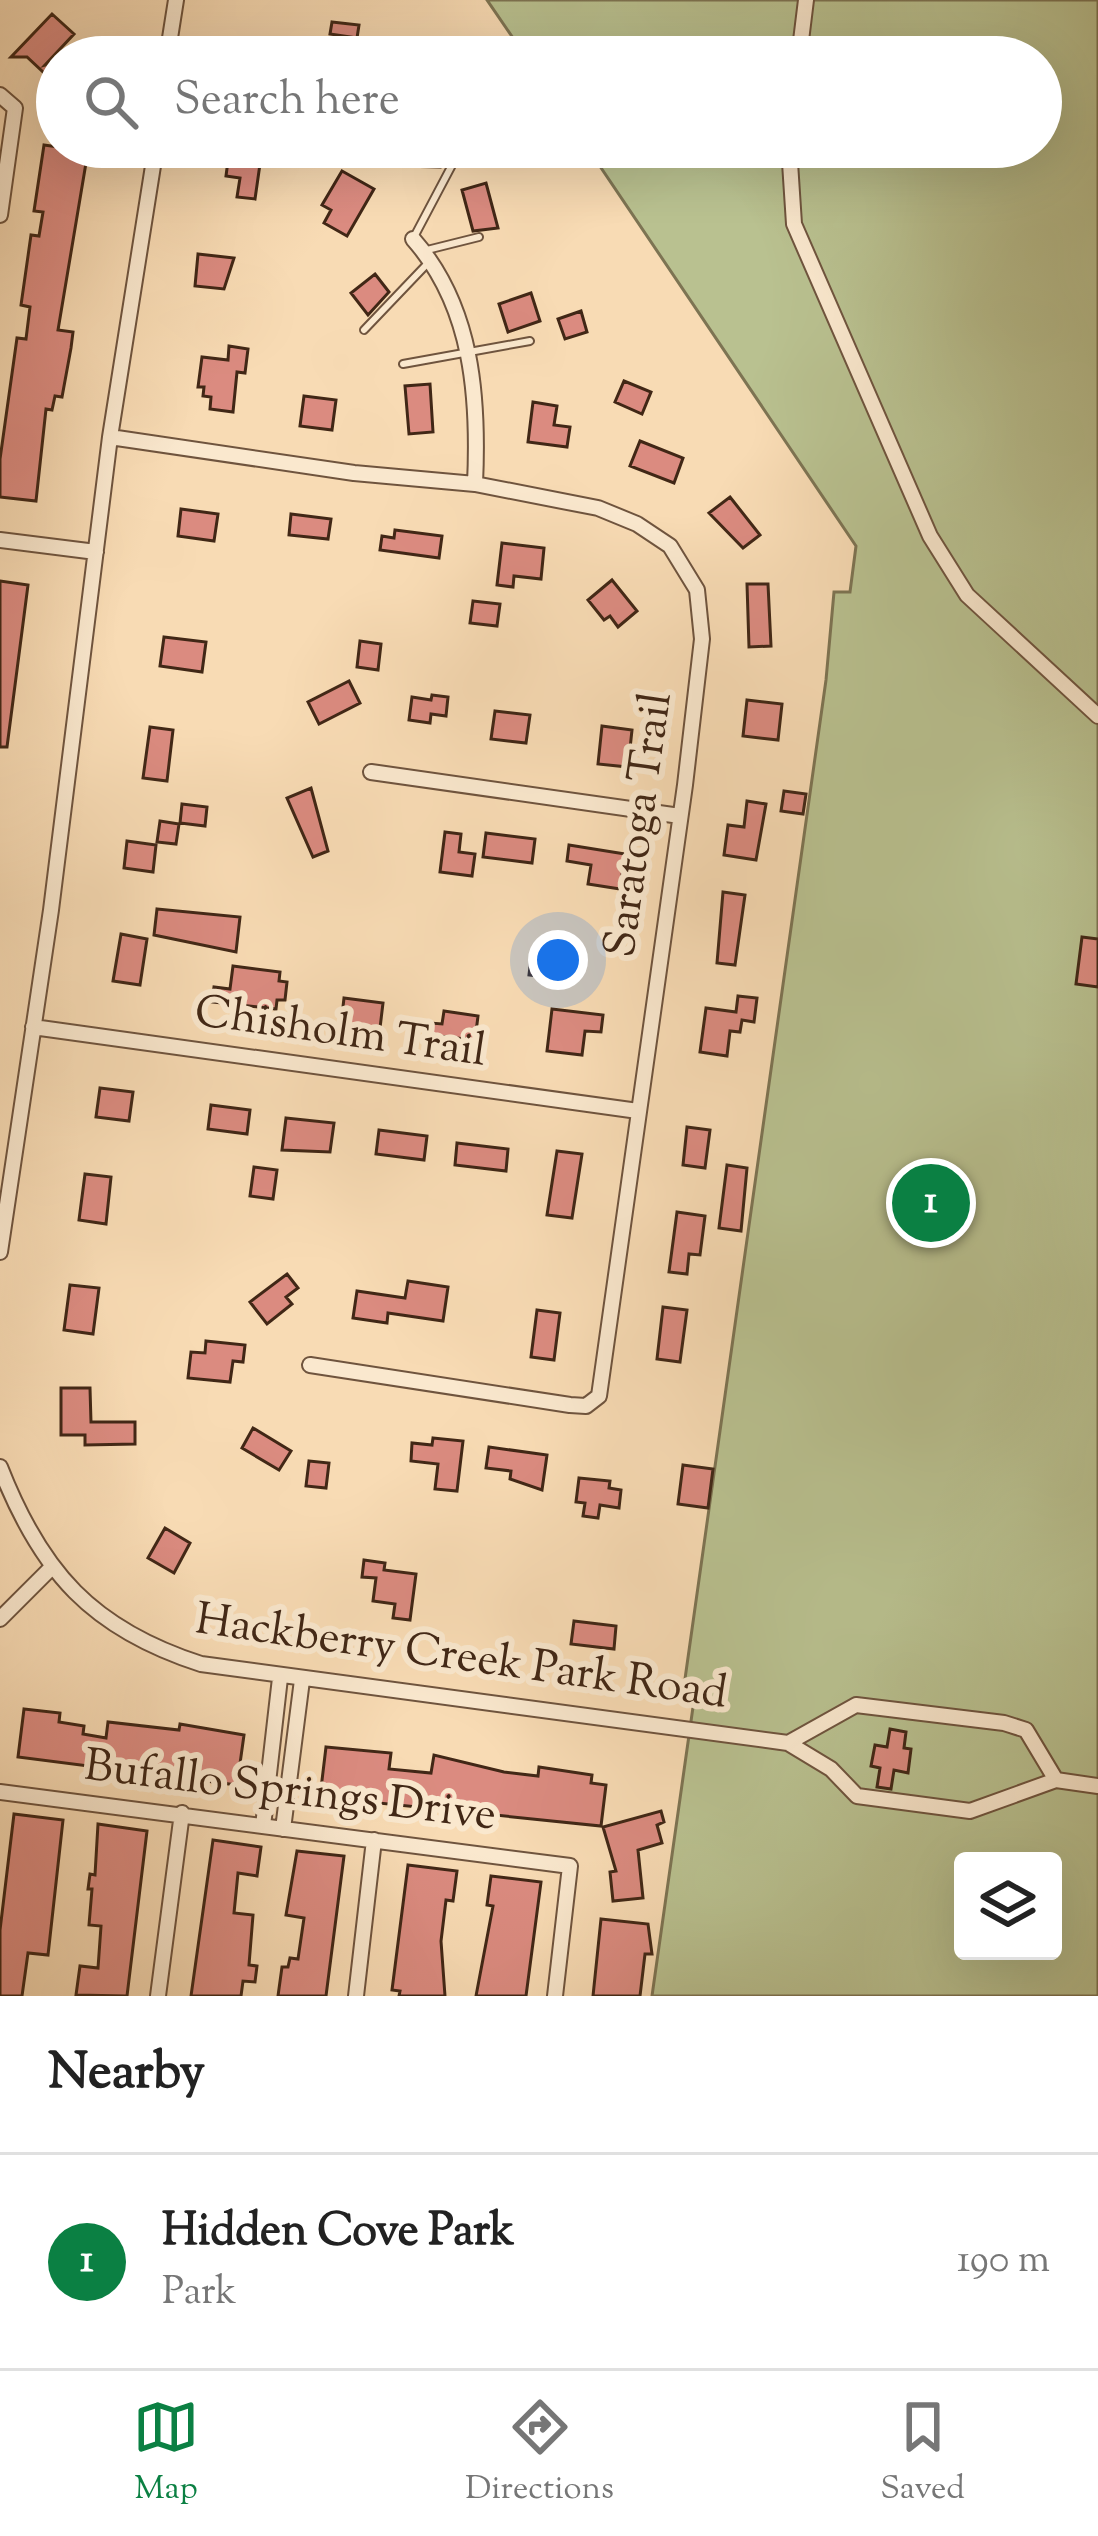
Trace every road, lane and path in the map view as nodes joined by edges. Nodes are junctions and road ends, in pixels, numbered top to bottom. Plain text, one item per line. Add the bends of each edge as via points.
1 (176, 0) edge
2 (806, 0) edge
3 (170, 36) edge
4 (802, 36) edge
5 (0, 95) edge
6 (153, 168) edge
7 (453, 168) edge
8 (790, 168) edge
9 (0, 215) edge
10 (479, 237) dead end
11 (422, 250) junction
12 (364, 330) dead end
13 (530, 340) dead end
14 (469, 356) junction
15 (403, 364) dead end
16 (110, 437) junction
17 (476, 484) junction
18 (0, 540) edge
19 (96, 552) junction
20 (1098, 716) edge
21 (371, 772) dead end
22 (680, 816) junction
23 (33, 1027) junction
24 (638, 1111) junction
25 (0, 1252) edge
26 (310, 1365) dead end
27 (0, 1467) edge
28 (51, 1568) junction
29 (0, 1619) edge
30 (280, 1678) junction
31 (302, 1680) junction
32 (788, 1742) junction
33 (1056, 1780) junction
34 (1098, 1786) edge
35 (0, 1792) edge
36 (182, 1813) junction
37 (263, 1826) junction
38 (283, 1829) junction
39 (374, 1840) junction
40 (158, 1996) edge
41 (356, 1996) edge
42 (556, 1996) edge

1 - 3 street
2 - 4 street
5 - 9 street via 15,108
6 - 16 street
7 - 11 lane
8 - 20 street via 794,224 930,536 967,595
10 - 11 lane
11 - 12 lane
11 - 14 street
13 - 14 lane
14 - 15 lane
14 - 17 street
16 - 17 street, Saratoga Trail
16 - 19 street
17 - 22 street, Saratoga Trail via 598,508 637,524 670,546 687,571 702,640
18 - 19 street
19 - 23 street
21 - 22 street
22 - 24 street, Saratoga Trail
23 - 24 street, Chisholm Trail
23 - 25 street
24 - 26 street, Saratoga Trail via 595,1403
27 - 28 street, Hackberry Creek Park Road
28 - 29 street
28 - 30 street, Hackberry Creek Park Road via 108,1622 147,1645
30 - 31 street, Hackberry Creek Park Road
30 - 37 street
31 - 32 street, Hackberry Creek Park Road
31 - 38 street
32 - 33 street, Hackberry Creek Park Road via 857,1796 970,1811
32 - 33 street via 856,1705 1004,1723 1026,1730
33 - 34 street, Hackberry Creek Park Road
35 - 36 street, Bufallo Springs Drive
36 - 37 street, Bufallo Springs Drive
36 - 40 street
37 - 38 street, Bufallo Springs Drive
38 - 39 street, Bufallo Springs Drive
39 - 41 street
39 - 42 street, Bufallo Springs Drive via 570,1866

